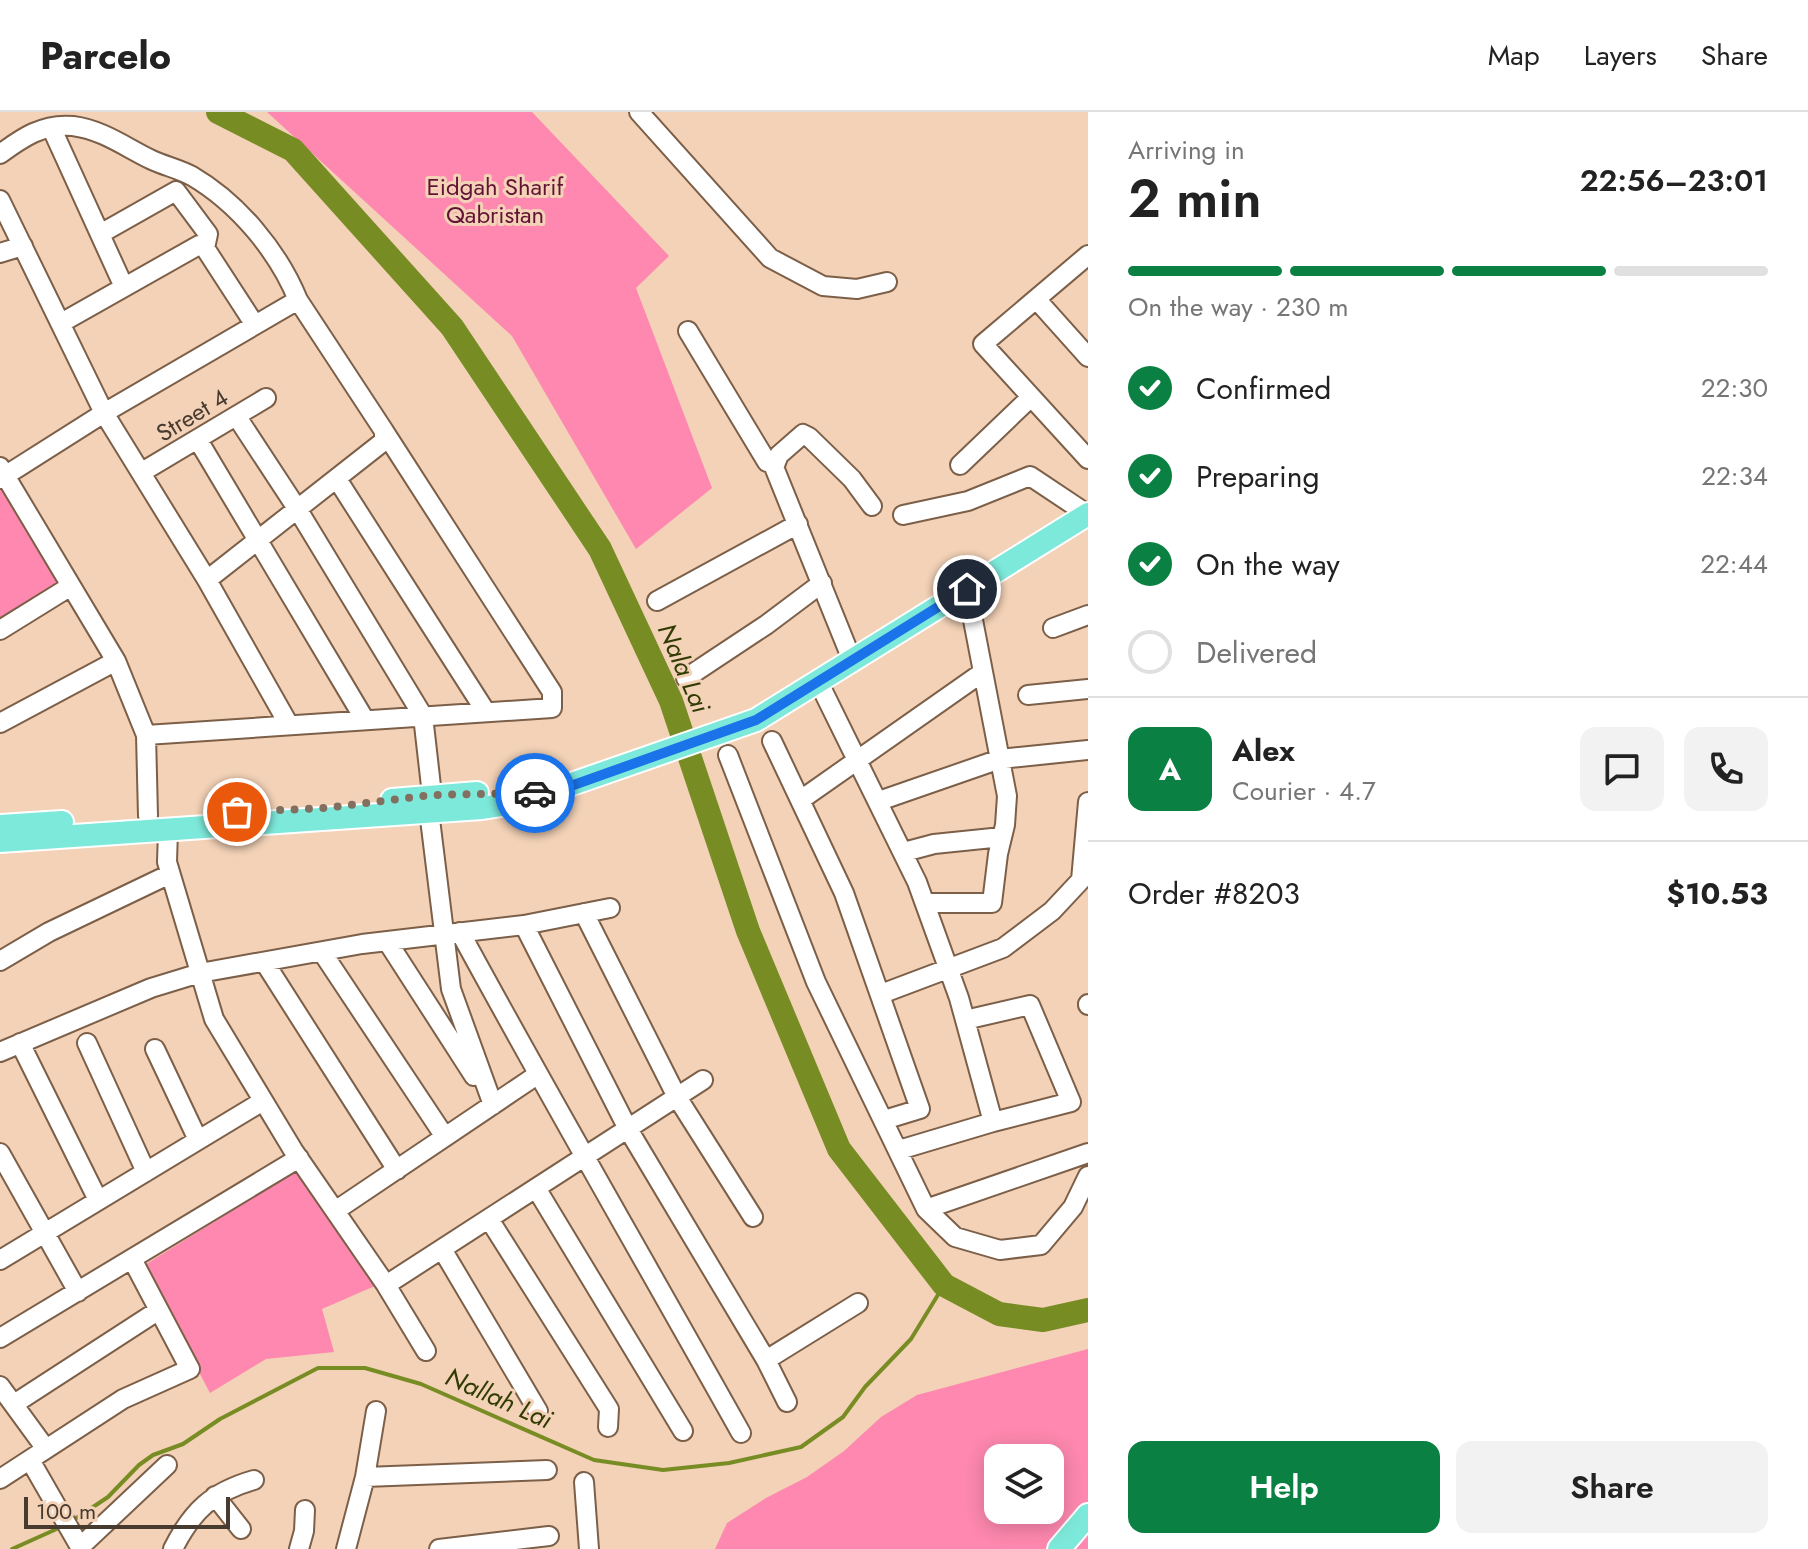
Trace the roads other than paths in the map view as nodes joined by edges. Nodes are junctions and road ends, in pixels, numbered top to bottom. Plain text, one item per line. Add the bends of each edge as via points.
1 (639, 112) edge
2 (52, 129) junction
3 (0, 154) edge
4 (0, 200) edge
5 (100, 234) junction
6 (23, 246) junction
7 (205, 248) junction
8 (0, 253) edge
9 (1088, 255) edge
10 (887, 282) dead end
11 (124, 287) junction
12 (298, 300) junction
13 (1037, 300) junction
14 (61, 323) junction
15 (255, 325) junction
16 (688, 331) dead end
17 (1088, 357) edge
18 (1031, 397) junction
19 (266, 398) dead end
20 (104, 413) junction
21 (237, 417) junction
22 (384, 431) junction
23 (198, 440) junction
24 (1088, 459) edge
25 (776, 463) junction
26 (960, 465) dead end
27 (142, 472) junction
28 (2, 474) edge
29 (337, 479) junction
30 (872, 506) dead end
31 (298, 510) junction
32 (1088, 514) edge
33 (903, 515) dead end
34 (798, 524) junction
35 (258, 541) junction
36 (207, 580) junction
37 (822, 583) junction
38 (71, 586) junction
39 (967, 589) junction
40 (657, 601) dead end
41 (1088, 615) edge
42 (1053, 628) dead end
43 (0, 630) edge
44 (852, 660) junction
45 (116, 661) junction
46 (983, 672) junction
47 (686, 678) dead end
48 (818, 681) junction
49 (1088, 689) edge
50 (1028, 695) dead end
51 (486, 712) junction
52 (423, 716) junction
53 (365, 720) junction
54 (0, 723) edge
55 (289, 725) junction
56 (146, 735) junction
57 (772, 741) dead end
58 (1088, 750) edge
59 (728, 755) dead end
60 (1000, 759) junction
61 (858, 760) junction
62 (802, 799) junction
63 (879, 801) junction
64 (1088, 802) edge
65 (431, 803) junction
66 (148, 816) junction
67 (0, 826) edge
68 (168, 830) junction
69 (1002, 837) junction
70 (0, 841) edge
71 (904, 852) junction
72 (170, 874) junction
73 (925, 903) junction
74 (610, 908) dead end
75 (584, 913) junction
76 (524, 925) junction
77 (452, 933) junction
78 (387, 941) junction
79 (322, 952) junction
80 (0, 961) edge
81 (265, 963) junction
82 (949, 970) junction
83 (200, 973) junction
84 (881, 994) junction
85 (965, 1020) junction
86 (20, 1043) junction
87 (87, 1043) dead end
88 (155, 1049) dead end
89 (0, 1052) edge
90 (537, 1075) junction
91 (703, 1080) dead end
92 (677, 1097) junction
93 (263, 1101) junction
94 (493, 1105) junction
95 (884, 1120) junction
96 (993, 1122) junction
97 (628, 1129) junction
98 (445, 1137) junction
99 (198, 1140) junction
100 (899, 1150) junction
101 (0, 1153) edge
102 (1088, 1153) edge
103 (586, 1156) junction
104 (299, 1158) junction
105 (397, 1170) junction
106 (146, 1172) junction
107 (1088, 1176) edge
108 (536, 1188) junction
109 (98, 1200) junction
110 (926, 1209) junction
111 (335, 1211) junction
112 (753, 1217) dead end
113 (489, 1219) junction
114 (44, 1232) junction
115 (442, 1249) junction
116 (132, 1259) junction
117 (0, 1260) edge
118 (386, 1285) junction
119 (78, 1292) junction
120 (858, 1303) dead end
121 (159, 1310) junction
122 (0, 1338) edge
123 (426, 1351) dead end
124 (766, 1360) junction
125 (0, 1386) edge
126 (787, 1402) dead end
127 (14, 1404) junction
128 (376, 1411) dead end
129 (538, 1411) dead end
130 (608, 1427) dead end
131 (683, 1431) dead end
132 (741, 1433) dead end
133 (46, 1449) junction
134 (30, 1460) junction
135 (167, 1465) dead end
136 (547, 1470) dead end
137 (3, 1472) edge
138 (365, 1477) junction
139 (254, 1480) dead end
140 (584, 1482) dead end
141 (215, 1496) junction
142 (305, 1510) dead end
143 (1088, 1515) edge
144 (241, 1529) dead end
145 (549, 1536) dead end
146 (173, 1549) edge
147 (299, 1549) edge
148 (346, 1549) edge
149 (439, 1549) edge
150 (589, 1549) edge
151 (1059, 1549) edge

1 - 10 street via 770,258 823,286 857,289
2 - 3 street via 31,132
2 - 5 street
2 - 12 street via 71,126 113,137 223,197 262,239
4 - 6 street
5 - 7 street via 176,191 208,234
5 - 11 street
6 - 8 street
6 - 14 street
7 - 11 street via 192,248
7 - 15 street
9 - 13 street
11 - 14 street
12 - 15 street
12 - 22 street
13 - 17 street
13 - 18 street via 983,344
14 - 20 street
15 - 20 street
16 - 25 street via 767,462
18 - 24 street
18 - 26 street
19 - 21 street, Street 4
20 - 27 street
20 - 28 street
21 - 23 street, Street 4
21 - 31 street
22 - 29 street via 384,441
22 - 51 street via 552,692 552,708
23 - 27 street, Street 4
23 - 35 street
25 - 30 street via 803,434 830,455
25 - 34 street
27 - 36 street
28 - 38 street
29 - 31 street
29 - 51 street
31 - 35 street
31 - 52 street
32 - 33 street via 1030,476 968,501
32 - 39 main road
34 - 37 street
34 - 40 street
35 - 36 street
35 - 53 street
36 - 55 street
37 - 44 street
37 - 47 street
38 - 43 street
38 - 45 street
39 - 44 main road
39 - 46 street
41 - 42 street
44 - 48 main road
45 - 54 street
45 - 56 street
46 - 60 street
46 - 61 street
48 - 61 street
48 - 65 main road via 756,720 568,787 520,802
49 - 50 street
51 - 52 street
52 - 53 street
52 - 65 street
53 - 55 street
55 - 56 street
56 - 66 street
57 - 62 street
58 - 60 street
59 - 95 street via 816,982
60 - 63 street
60 - 69 street via 1007,796
61 - 62 street
61 - 63 street
62 - 84 street
63 - 71 street
64 - 82 street via 1081,880 1052,911 1003,948
65 - 66 main road
65 - 68 main road
65 - 77 street
66 - 67 main road
68 - 70 main road
68 - 72 street
69 - 71 street
69 - 73 street via 992,903
71 - 73 street
72 - 80 street
72 - 83 street
73 - 82 street
74 - 75 street
75 - 76 street
75 - 92 street
76 - 77 street
76 - 97 street
77 - 78 street
77 - 90 street
77 - 94 street via 451,989
78 - 79 street
78 - 94 street
79 - 81 street
79 - 98 street
81 - 83 street
81 - 105 street
82 - 84 street
82 - 85 street
83 - 86 street
83 - 93 street via 214,1019
84 - 95 street via 920,1109
85 - 96 street
85 - 96 street via 1030,1005 1071,1102
86 - 89 street
86 - 109 street
87 - 106 street
88 - 99 street
90 - 94 street
90 - 103 street
91 - 92 street
92 - 97 street
92 - 112 street
93 - 99 street
93 - 104 street
94 - 98 street
95 - 100 street
96 - 100 street
97 - 103 street
97 - 124 street
98 - 105 street
99 - 106 street
100 - 110 street
101 - 114 street
102 - 110 street
103 - 108 street
103 - 132 street
104 - 111 street
104 - 116 street
105 - 111 street
106 - 109 street
107 - 110 street via 1073,1207 1041,1245 1000,1250 955,1237
108 - 113 street
108 - 131 street
109 - 114 street
111 - 118 street
113 - 115 street
113 - 130 street via 609,1409
114 - 117 street
114 - 119 street
115 - 118 street
115 - 129 street
116 - 119 street
116 - 121 street
118 - 123 street
119 - 122 street
120 - 124 street
121 - 127 street
121 - 133 street via 190,1369 123,1399
124 - 126 street
125 - 127 street
127 - 133 street
128 - 138 street
133 - 134 street
134 - 135 street via 80,1547
134 - 137 street
136 - 138 street
138 - 148 street
139 - 141 street
140 - 150 street
141 - 144 street
141 - 146 street via 197,1511
142 - 147 street
143 - 151 main road
145 - 149 street

